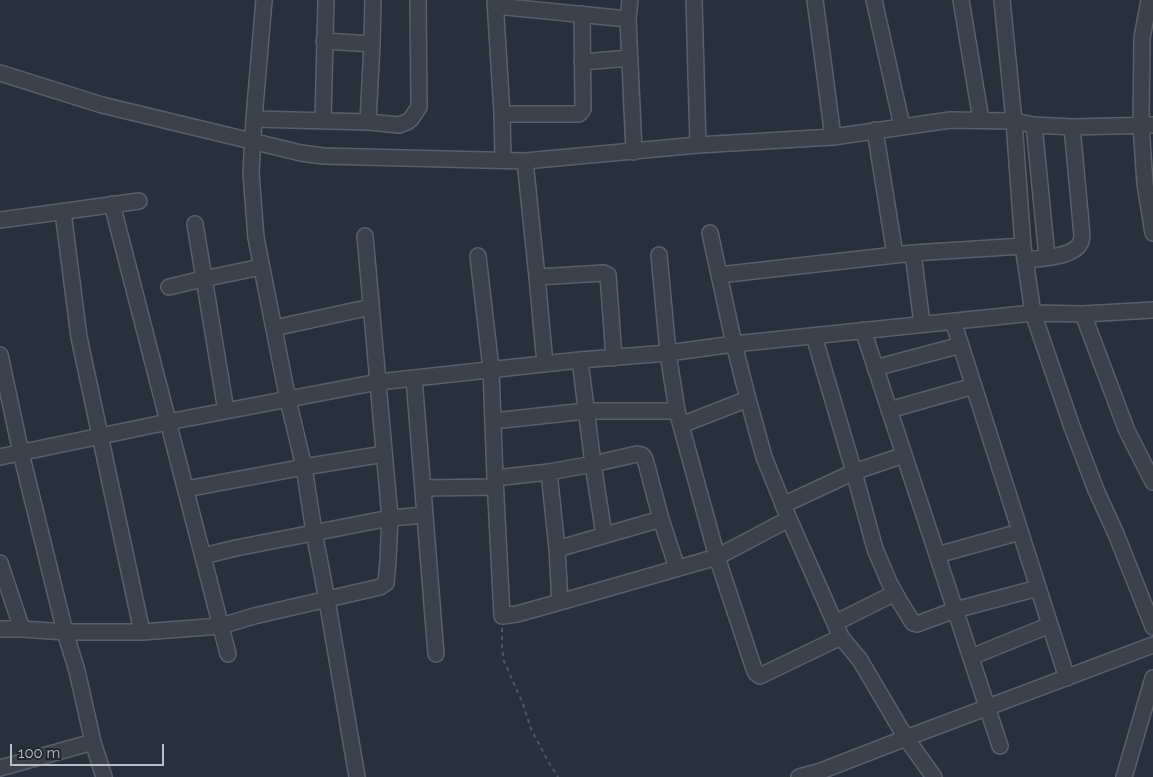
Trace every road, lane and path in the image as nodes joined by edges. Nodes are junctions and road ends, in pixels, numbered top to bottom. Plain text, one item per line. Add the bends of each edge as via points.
1 (264, 0) edge
2 (326, 0) edge
3 (373, 0) edge
4 (418, 0) edge
5 (630, 0) edge
6 (694, 0) edge
7 (815, 0) edge
8 (874, 0) edge
9 (961, 0) edge
10 (1002, 0) edge
11 (1149, 0) edge
12 (496, 3) edge
13 (582, 14) junction
14 (628, 19) junction
15 (324, 41) junction
16 (372, 44) junction
17 (630, 58) junction
18 (582, 62) junction
19 (0, 73) edge
20 (502, 114) junction
21 (254, 119) junction
22 (981, 120) junction
23 (323, 121) junction
24 (1014, 121) junction
25 (368, 122) junction
26 (1034, 125) junction
27 (1147, 125) edge
28 (902, 126) junction
29 (1072, 127) junction
30 (875, 130) junction
31 (833, 136) junction
32 (252, 142) junction
33 (698, 145) junction
34 (634, 152) junction
35 (503, 160) junction
36 (525, 161) junction
37 (1149, 184) edge
38 (139, 201) dead end
39 (112, 204) junction
40 (63, 212) junction
41 (0, 220) edge
42 (194, 224) dead end
43 (710, 233) dead end
44 (1153, 233) edge
45 (365, 236) dead end
46 (913, 253) junction
47 (1024, 253) junction
48 (659, 255) dead end
49 (478, 256) dead end
50 (895, 256) junction
51 (1047, 257) junction
52 (262, 267) junction
53 (719, 275) junction
54 (537, 277) junction
55 (203, 279) junction
56 (170, 287) dead end
57 (371, 307) junction
58 (1153, 310) edge
59 (1032, 313) junction
60 (1083, 314) junction
61 (953, 321) junction
62 (922, 324) junction
63 (274, 328) junction
64 (863, 330) junction
65 (814, 336) junction
66 (734, 344) junction
67 (961, 345) junction
68 (668, 353) junction
69 (0, 356) edge
70 (614, 358) junction
71 (580, 360) junction
72 (545, 364) junction
73 (875, 368) junction
74 (491, 369) junction
75 (414, 378) junction
76 (378, 382) junction
77 (974, 386) junction
78 (748, 399) junction
79 (288, 400) junction
80 (889, 410) junction
81 (226, 411) junction
82 (586, 411) junction
83 (679, 418) junction
84 (492, 421) junction
85 (168, 422) junction
86 (99, 436) junction
87 (21, 453) junction
88 (384, 454) junction
89 (904, 455) junction
90 (0, 457) edge
91 (593, 464) junction
92 (304, 467) junction
93 (549, 472) junction
94 (854, 472) junction
95 (495, 482) junction
96 (1153, 482) edge
97 (423, 488) junction
98 (186, 489) junction
99 (786, 512) junction
100 (425, 515) junction
101 (390, 518) junction
102 (661, 519) junction
103 (314, 532) junction
104 (1020, 532) junction
105 (604, 535) junction
106 (557, 549) junction
107 (937, 555) junction
108 (203, 556) junction
109 (717, 557) junction
110 (0, 563) edge
111 (677, 568) junction
112 (1038, 588) junction
113 (895, 593) junction
114 (327, 600) junction
115 (560, 602) junction
116 (955, 610) junction
117 (502, 616) junction
118 (1050, 625) junction
119 (221, 626) junction
120 (1153, 627) edge
121 (0, 629) edge
122 (22, 629) junction
123 (838, 630) junction
124 (65, 632) junction
125 (142, 632) junction
126 (1153, 645) edge
127 (228, 654) dead end
128 (436, 654) dead end
129 (970, 657) junction
130 (1067, 678) junction
131 (1153, 678) edge
132 (987, 708) junction
133 (1149, 712) edge
134 (906, 738) junction
135 (93, 742) junction
136 (1000, 746) dead end
137 (0, 768) edge
138 (823, 774) edge
139 (104, 777) edge
140 (357, 777) edge
141 (558, 777) edge
142 (799, 777) edge
143 (934, 777) edge
144 (1122, 777) edge

1 - 21 street
2 - 15 street
3 - 16 street
4 - 25 street via 419,107 411,119 399,125
5 - 14 street
6 - 33 street
7 - 31 street
8 - 28 street
9 - 22 street
10 - 24 street
11 - 27 street via 1142,38
12 - 13 street
12 - 20 street
13 - 14 street
13 - 18 street
14 - 17 street
15 - 16 street
15 - 23 street
16 - 25 street
17 - 18 street
17 - 34 street
18 - 20 street via 583,109 580,114
19 - 32 street via 102,105
20 - 35 street
21 - 23 street
21 - 32 street
22 - 24 street
22 - 28 street
23 - 25 street
24 - 26 street
24 - 47 street
26 - 29 street
26 - 51 street
27 - 29 street
27 - 37 street
28 - 30 street
29 - 51 street via 1082,240 1071,252
30 - 31 street
30 - 50 street
31 - 33 street
32 - 35 street via 323,156
32 - 52 street via 256,238
33 - 34 street
34 - 36 street
35 - 36 street
36 - 54 street
37 - 44 street
38 - 39 street
39 - 40 street
39 - 85 street
40 - 41 street
40 - 86 street via 79,337
42 - 55 street
43 - 53 street
45 - 57 street
46 - 47 street
46 - 50 street
46 - 62 street
47 - 51 street
47 - 59 street
48 - 68 street
49 - 74 street
50 - 53 street
52 - 55 street
52 - 63 street
53 - 66 street
54 - 70 street via 608,275
54 - 72 street
55 - 56 street
55 - 81 street
57 - 63 street
57 - 76 street
58 - 60 street
59 - 60 street
59 - 61 street
59 - 120 street via 1090,475
60 - 96 street via 1127,430
61 - 62 street
61 - 67 street
62 - 64 street
63 - 79 street
64 - 65 street
64 - 73 street
65 - 66 street
65 - 94 street
66 - 68 street
66 - 78 street
67 - 73 street
67 - 77 street
68 - 70 street
68 - 83 street
69 - 87 street
70 - 71 street
71 - 72 street
71 - 82 street
72 - 74 street
73 - 80 street
74 - 75 street
74 - 84 street
75 - 76 street
75 - 97 street
76 - 79 street
76 - 88 street
77 - 80 street
77 - 104 street
78 - 83 street
78 - 99 street via 764,457
79 - 81 street
79 - 92 street
80 - 89 street
81 - 85 street
82 - 83 street
82 - 84 street
82 - 91 street
83 - 109 street
84 - 95 street
85 - 86 street
85 - 98 street
86 - 87 street
86 - 125 street
87 - 90 street
87 - 124 street
88 - 92 street
88 - 101 street
89 - 94 street
89 - 107 street
91 - 93 street
91 - 102 street via 642,455
91 - 105 street
92 - 98 street
92 - 103 street
93 - 95 street
93 - 106 street
94 - 99 street
94 - 113 street via 875,549
95 - 97 street
95 - 117 street
97 - 100 street
98 - 108 street
99 - 109 street
99 - 123 street
100 - 101 street
100 - 128 street
101 - 103 street
101 - 114 street via 386,583
102 - 105 street
102 - 111 street
103 - 108 street
103 - 114 street
104 - 107 street
104 - 112 street
105 - 106 street
106 - 115 street
107 - 116 street
108 - 119 street
109 - 111 street
109 - 123 street via 758,675
110 - 122 street
111 - 115 street
112 - 116 street
112 - 118 street
113 - 116 street via 913,623
113 - 123 street
114 - 119 street
114 - 140 street
115 - 117 street
116 - 129 street
117 - 141 path via 504,661 532,729
118 - 129 street
118 - 130 street
119 - 125 street
119 - 127 street
121 - 122 street
122 - 124 street
123 - 134 street via 860,660
124 - 125 street
124 - 135 street
126 - 130 street
129 - 132 street
130 - 132 street
131 - 133 street
132 - 134 street
132 - 136 street
133 - 144 street
134 - 138 street
134 - 143 street
135 - 137 street
135 - 139 street
138 - 142 street

